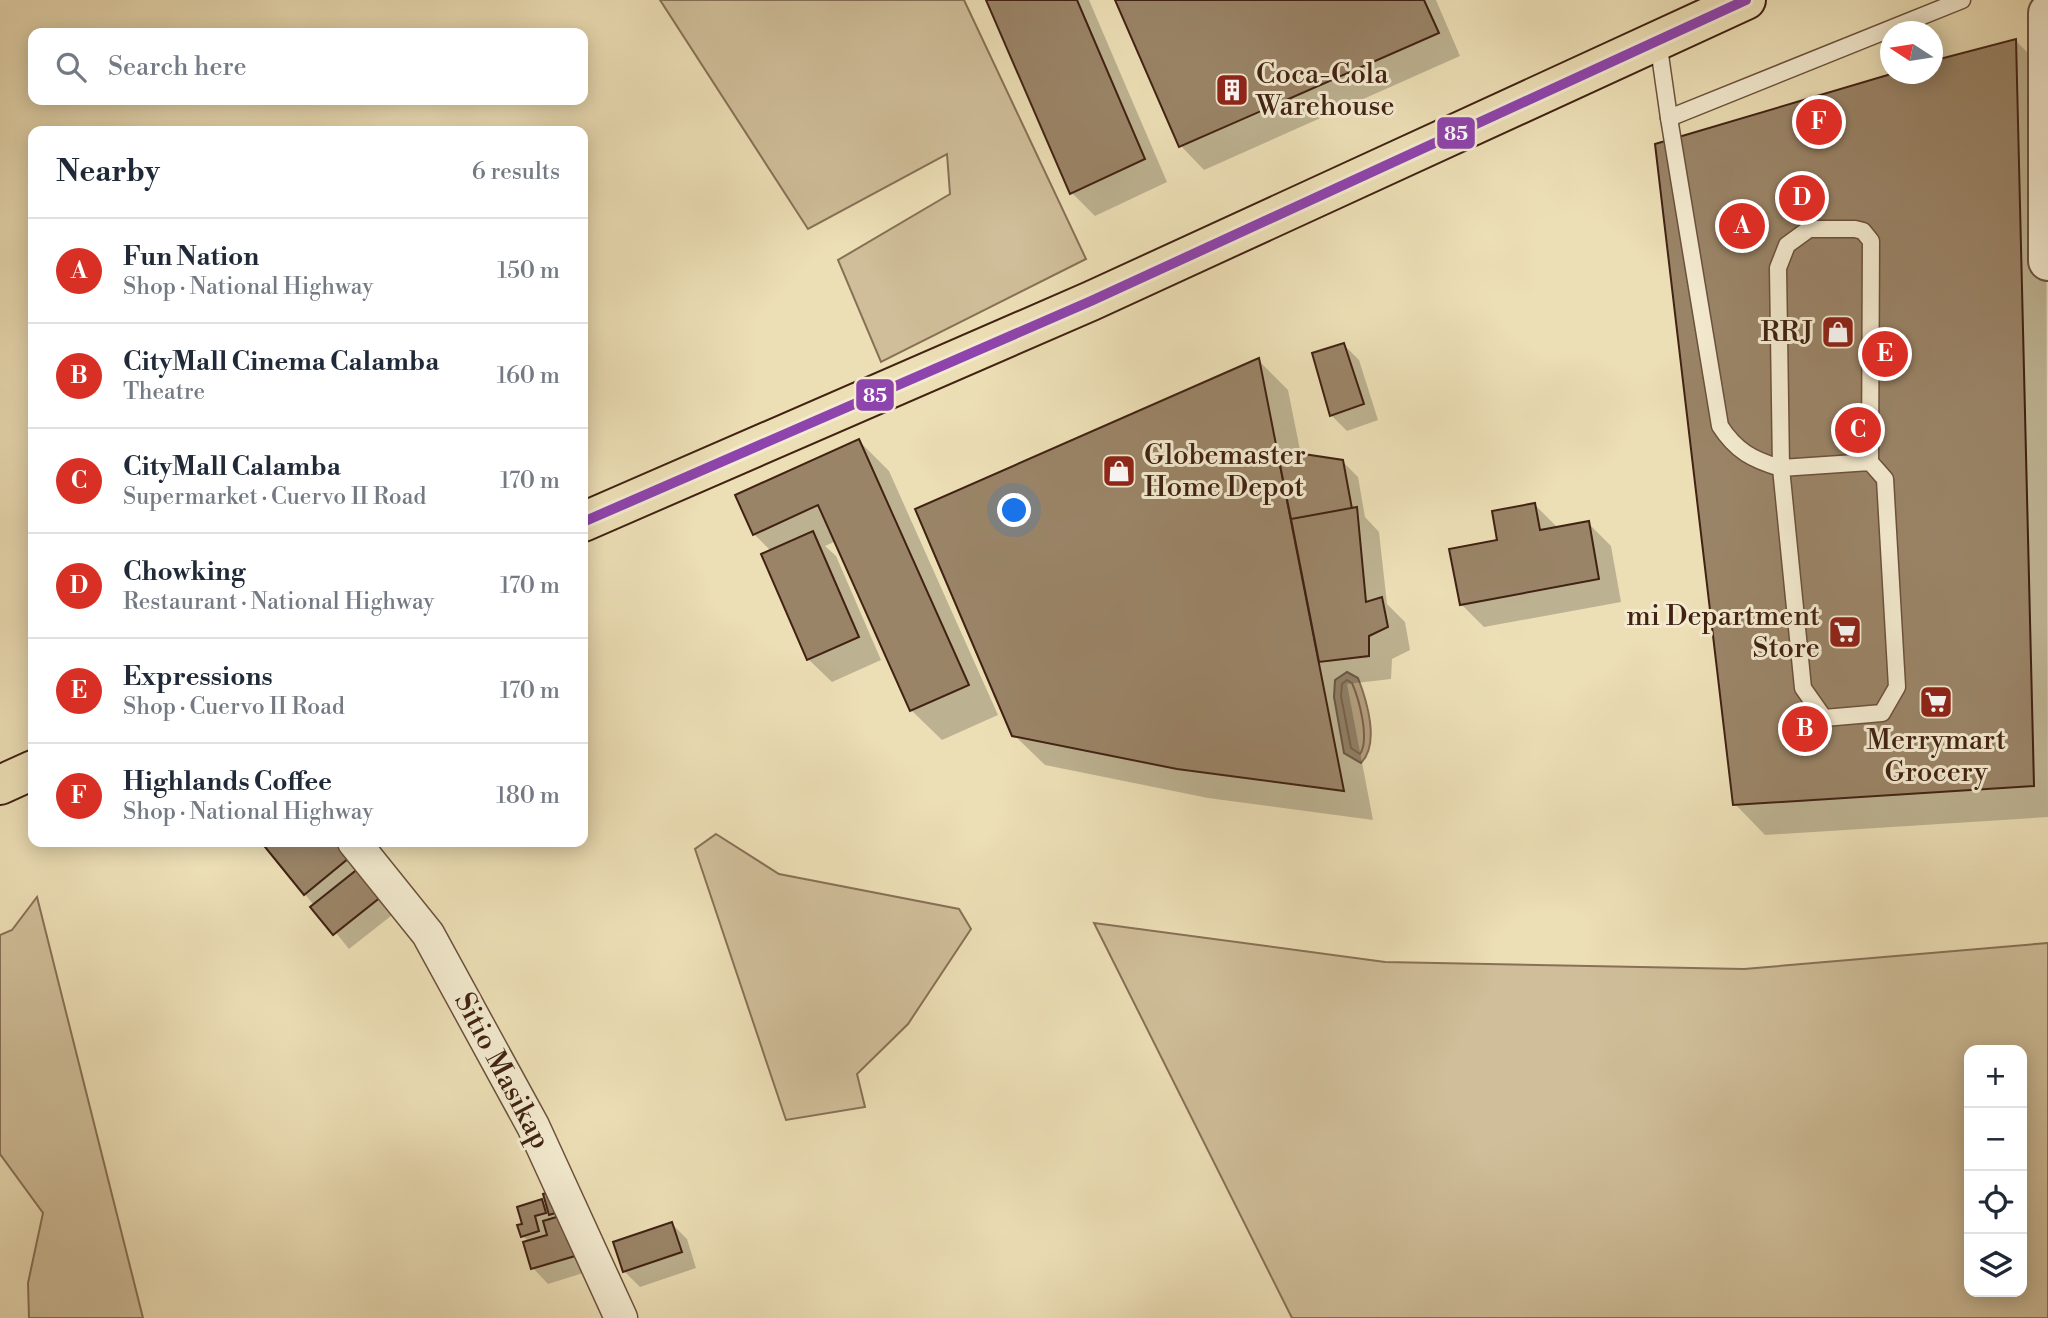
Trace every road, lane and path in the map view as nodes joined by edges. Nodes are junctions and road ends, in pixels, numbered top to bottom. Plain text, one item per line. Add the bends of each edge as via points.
1 (1746, 0) edge
2 (1962, 0) edge
3 (2048, 13) edge
4 (1658, 40) junction
5 (1669, 118) junction
6 (2048, 237) edge
7 (2048, 261) edge
8 (1870, 462) junction
9 (1781, 468) junction
10 (588, 520) edge
11 (28, 772) edge
12 (0, 785) edge
13 (358, 847) edge
14 (621, 1318) edge

1 - 4 main road
2 - 5 lane
3 - 6 street
4 - 5 lane
4 - 10 main road via 1103,295
5 - 9 lane via 1720,426 1732,445 1753,460
6 - 7 street
8 - 9 lane
8 - 9 lane via 1871,242 1855,229 1809,229 1787,245 1778,268
8 - 9 lane via 1885,479 1897,687 1882,713 1825,718 1803,688
11 - 12 main road
13 - 14 street, Sitio Masikap via 428,934 533,1126

